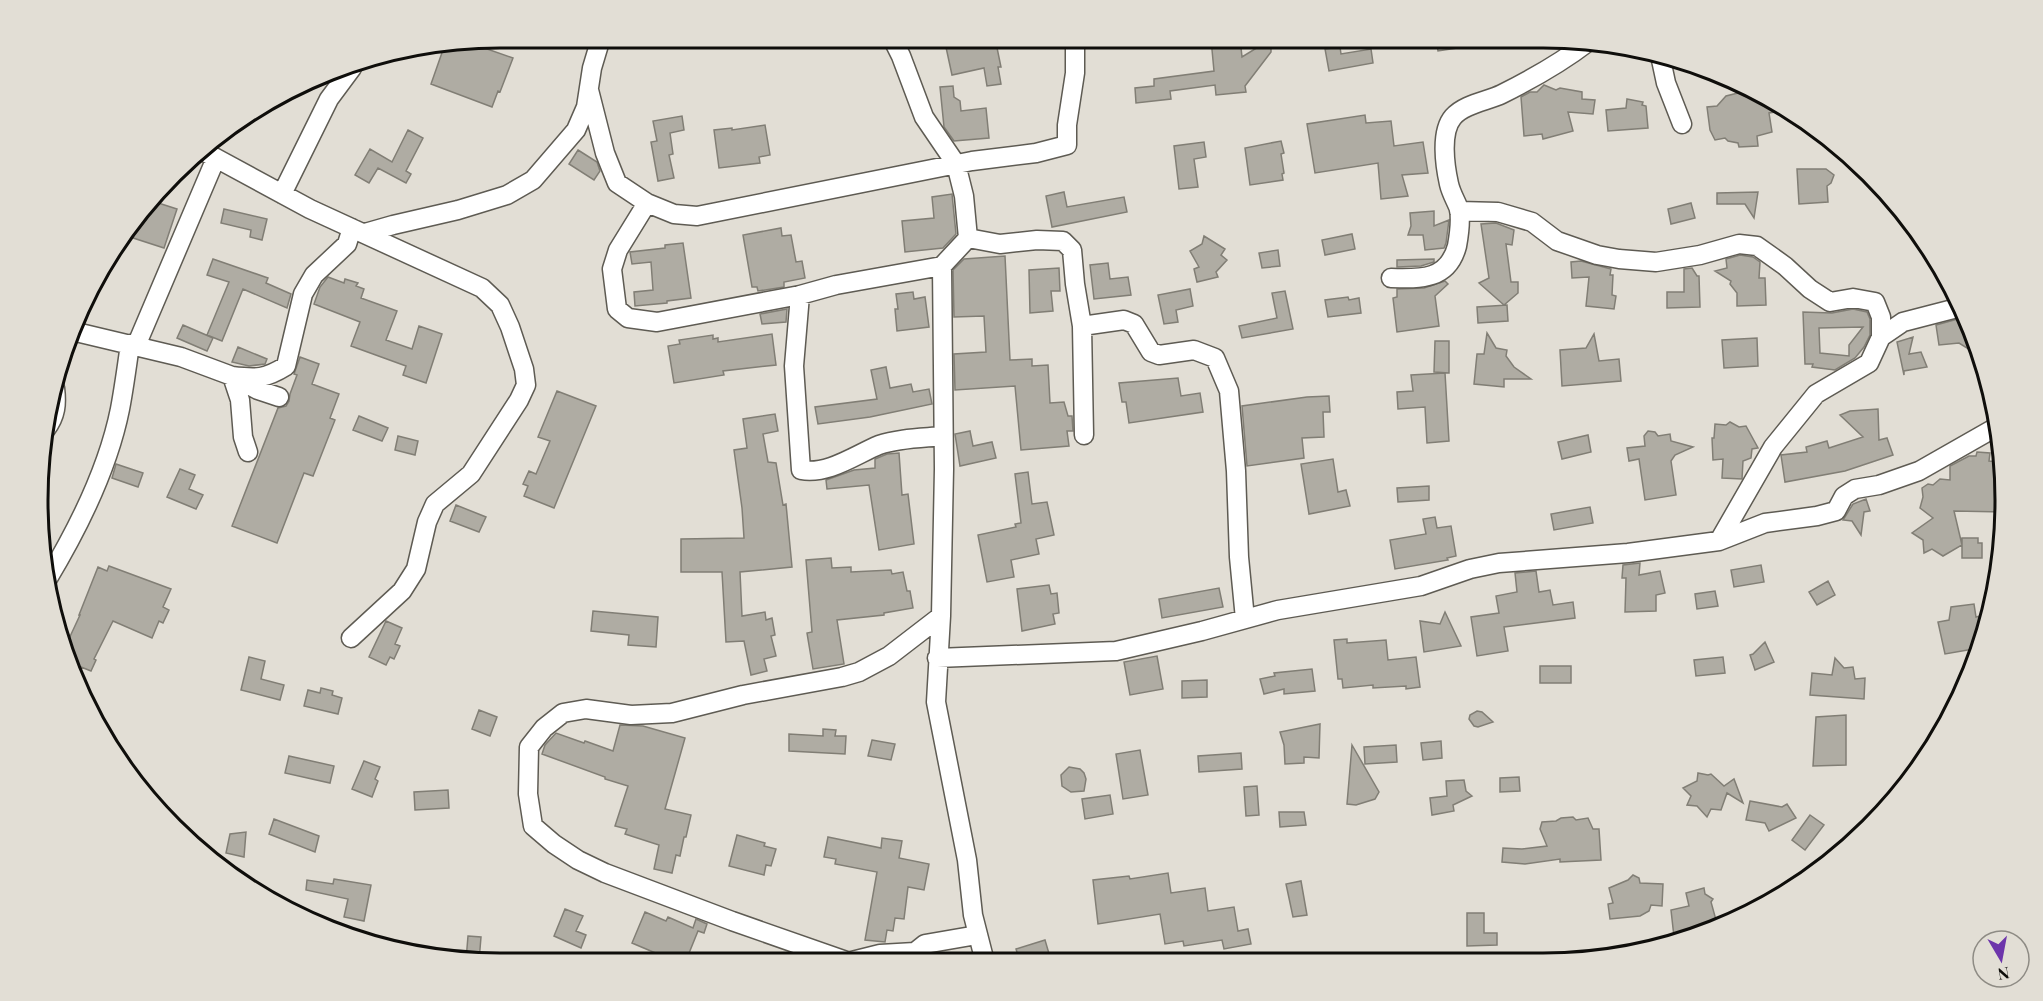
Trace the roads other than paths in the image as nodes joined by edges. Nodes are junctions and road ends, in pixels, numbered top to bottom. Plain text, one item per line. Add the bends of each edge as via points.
1 (598, 48) edge
2 (897, 48) edge
3 (1075, 48) edge
4 (1578, 50) edge
5 (1662, 64) edge
6 (347, 75) edge
7 (590, 90) junction
8 (1682, 124) dead end
9 (209, 155) edge
10 (207, 156) edge
11 (956, 164) junction
12 (282, 194) junction
13 (647, 203) junction
14 (1459, 211) junction
15 (358, 230) junction
16 (968, 238) junction
17 (942, 267) junction
18 (1391, 278) dead end
19 (800, 295) junction
20 (1952, 309) edge
21 (1082, 326) junction
22 (80, 333) edge
23 (1881, 337) junction
24 (133, 345) junction
25 (232, 376) junction
26 (279, 397) dead end
27 (1989, 431) edge
28 (1084, 435) dead end
29 (944, 436) junction
30 (248, 452) dead end
31 (1719, 541) junction
32 (54, 569) edge
33 (941, 616) junction
34 (1245, 619) junction
35 (351, 638) dead end
36 (937, 658) junction
37 (977, 935) junction
38 (823, 953) edge
39 (898, 953) edge
40 (982, 953) edge

1 - 7 street
2 - 11 street via 924,117
3 - 11 street via 1067,145
4 - 14 street via 1502,94 1454,116 1444,148 1449,183
5 - 8 street
6 - 12 street via 329,99
7 - 13 street via 605,153 617,183
7 - 15 street via 576,130 533,180 507,195 458,210
9 - 12 street
10 - 24 street
11 - 13 street via 697,216 675,214
11 - 16 street
12 - 15 street
13 - 19 street via 618,250 612,269 616,309 628,318 657,322
14 - 18 street via 1459,237 1446,268 1415,279
14 - 23 street via 1498,212 1532,222 1557,241 1619,259 1664,261 1739,244 1757,246 1830,302 1853,298 1875,302 1881,317
15 - 25 street via 314,275 303,294 286,366 257,379
15 - 35 street via 482,288 500,305 510,327 526,385 471,474 435,504 416,569 402,591
16 - 17 street
16 - 21 street via 1000,244 1063,241 1072,250
17 - 19 street
17 - 29 street
19 - 29 street via 794,366 801,470 812,472 897,441
20 - 23 street via 1903,322
21 - 28 street
21 - 34 street via 1124,320 1134,324 1151,352 1159,355 1194,350 1215,358 1229,391
22 - 24 street
23 - 31 street via 1869,363 1816,394 1790,425 1773,447
24 - 25 street
24 - 32 street via 120,410 100,477
25 - 26 street
25 - 30 street
27 - 31 street via 1919,471 1855,489 1844,496 1836,511 1765,524
29 - 33 street
31 - 34 street via 1499,563 1421,586
33 - 36 street
33 - 38 street via 890,656 859,672 743,694 672,713 631,715 586,709 562,713 529,747 528,794 533,826 562,850 634,885
34 - 36 street via 1116,651
36 - 37 street via 936,702 967,860
37 - 39 street
37 - 40 street

